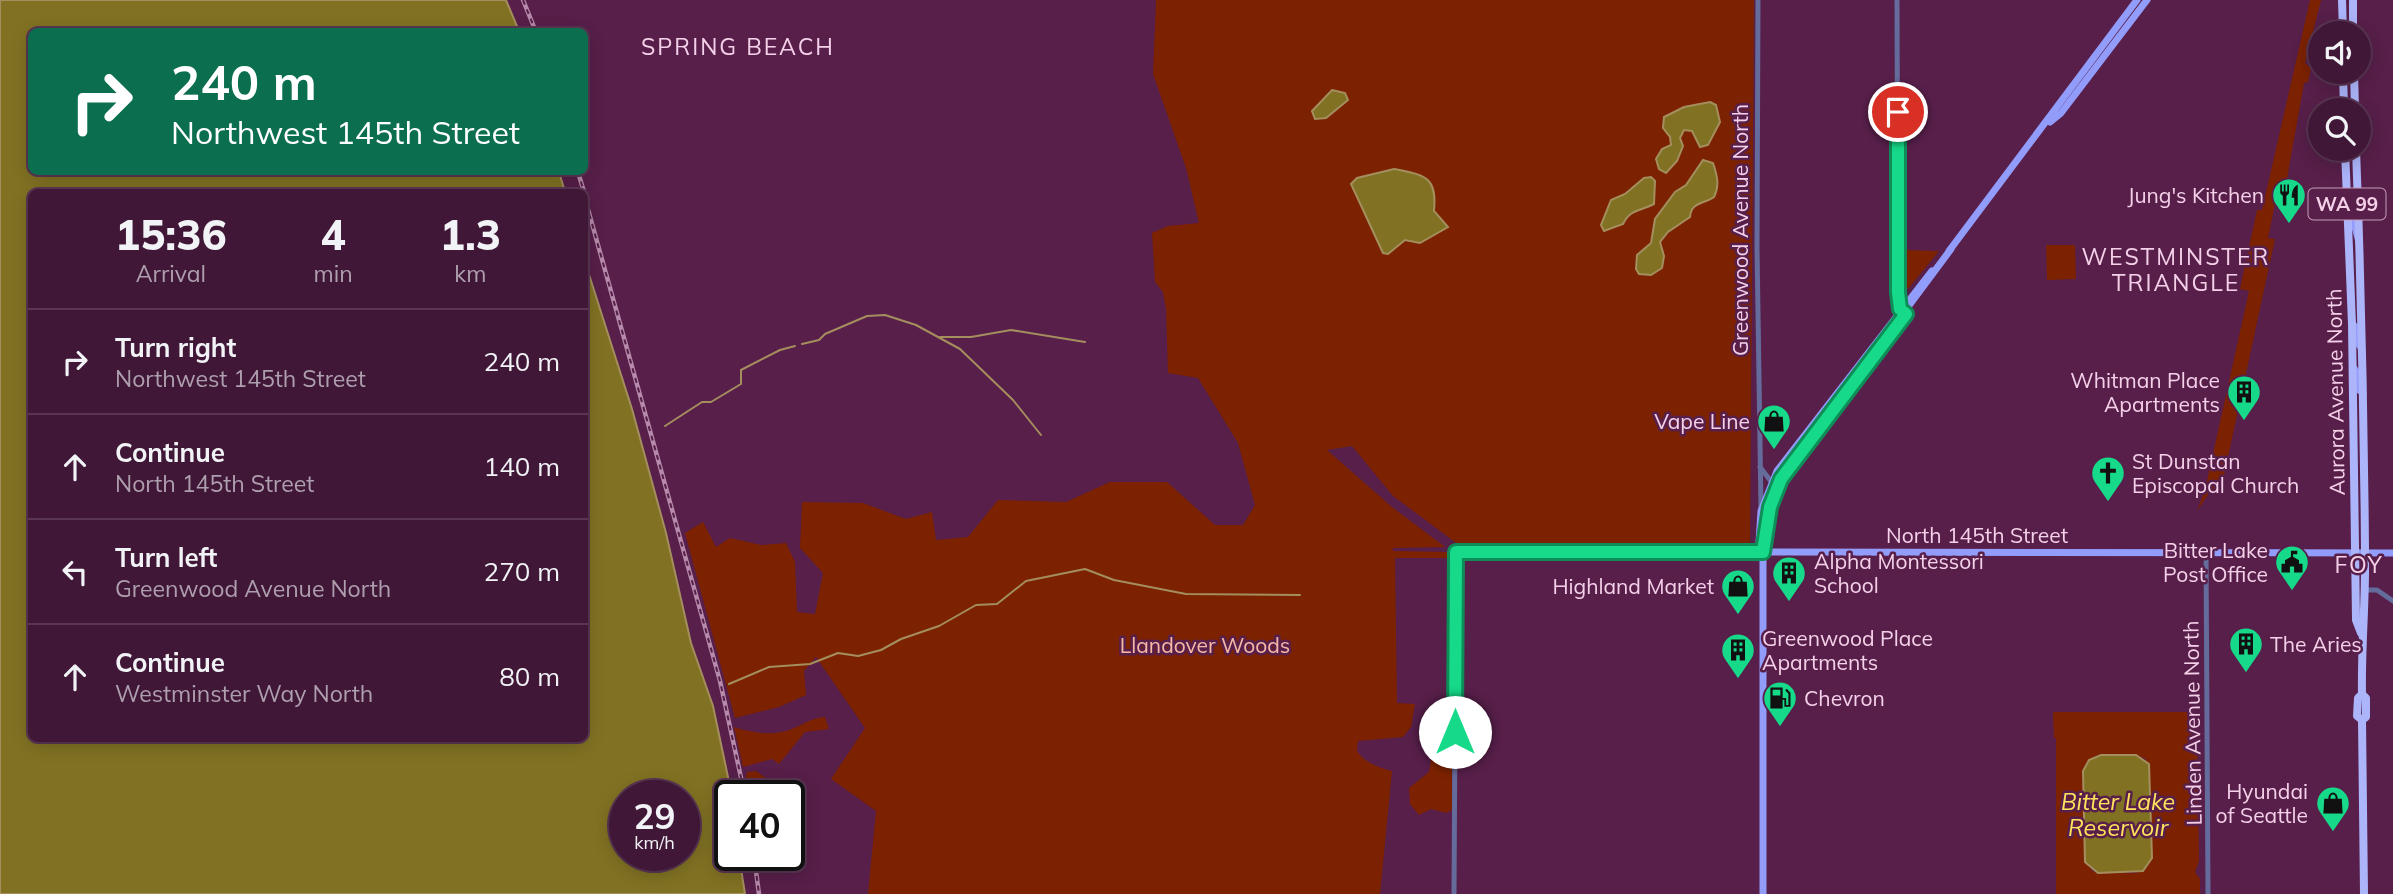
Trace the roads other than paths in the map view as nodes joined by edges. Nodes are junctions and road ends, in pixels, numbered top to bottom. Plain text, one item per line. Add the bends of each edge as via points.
1 (1758, 0) edge
2 (1897, 0) edge
3 (2137, 0) edge
4 (2147, 0) edge
5 (2342, 0) edge
6 (2353, 0) edge
7 (2343, 21) edge
8 (2353, 21) edge
9 (2046, 125) junction
10 (2346, 161) edge
11 (2356, 161) edge
12 (2348, 215) junction
13 (2359, 243) junction
14 (2350, 268) junction
15 (2360, 281) junction
16 (1903, 312) junction
17 (2352, 324) junction
18 (2362, 349) junction
19 (2353, 367) junction
20 (2363, 393) junction
21 (1758, 461) junction
22 (1771, 482) junction
23 (1774, 495) junction
24 (1761, 511) junction
25 (1763, 552) junction
26 (2206, 552) junction
27 (2355, 552) junction
28 (2365, 552) junction
29 (2393, 552) edge
30 (2365, 590) junction
31 (2393, 601) edge
32 (2361, 633) junction
33 (1454, 894) edge
34 (1763, 894) edge
35 (2208, 894) edge
36 (2364, 894) edge

1 - 21 street, Greenwood Avenue North
2 - 16 street via 1898,292
3 - 9 main road
4 - 9 main road via 2061,113
5 - 7 highway
6 - 8 highway
9 - 16 main road
10 - 12 highway, Aurora Avenue North / WA 99
11 - 13 highway, Aurora Avenue North / WA 99
12 - 13 main road via 2353,218
12 - 14 highway, Aurora Avenue North / WA 99
13 - 15 highway, Aurora Avenue North / WA 99
14 - 15 main road
14 - 17 highway, Aurora Avenue North / WA 99
15 - 18 highway, Aurora Avenue North / WA 99
16 - 22 main road via 1792,449
16 - 23 main road via 1794,460
17 - 18 main road
17 - 19 highway, Aurora Avenue North / WA 99
18 - 20 highway, Aurora Avenue North / WA 99
19 - 20 main road
19 - 27 highway, Aurora Avenue North / WA 99
20 - 28 highway, Aurora Avenue North / WA 99
21 - 22 street, Greenwood Avenue North
21 - 24 street, Greenwood Avenue North
22 - 23 street, Greenwood Avenue North
22 - 24 main road
23 - 25 main road, Greenwood Avenue North
24 - 25 main road, Greenwood Avenue North via 1759,543
25 - 26 main road, North 145th Street
25 - 33 street, North 145th Street via 1456,552
25 - 34 main road, Greenwood Avenue North
26 - 27 main road, North 145th Street
26 - 35 street, Linden Avenue North
27 - 28 main road, North 145th Street
27 - 32 highway, Aurora Avenue North / WA 99 via 2356,620
28 - 29 main road, North 145th Street
28 - 30 highway, Aurora Avenue North / WA 99
30 - 31 street via 2378,590
30 - 32 highway, Aurora Avenue North / WA 99
32 - 36 highway, Aurora Avenue North / WA 99 via 2362,694 2366,698 2362,720

